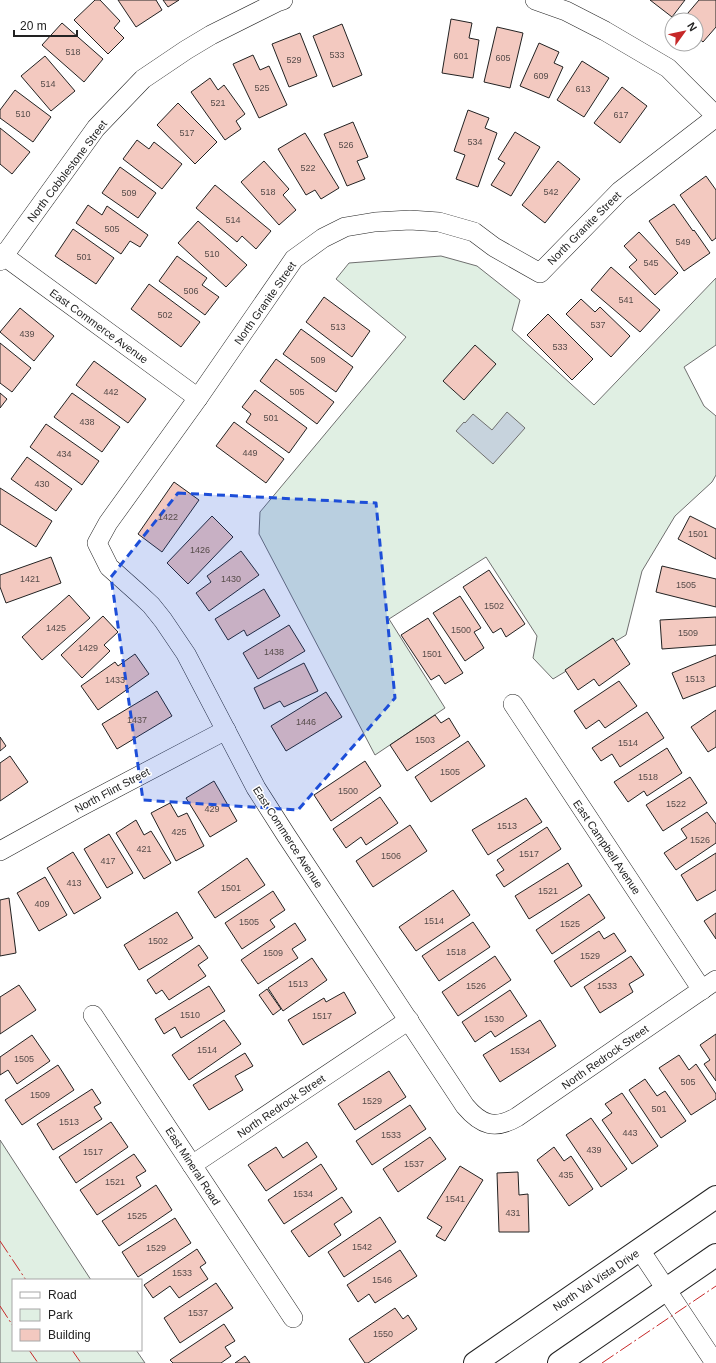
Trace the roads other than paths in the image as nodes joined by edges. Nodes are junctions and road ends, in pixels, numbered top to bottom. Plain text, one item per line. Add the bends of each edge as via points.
1 (283, 0) edge
2 (535, 0) edge
3 (716, 117) edge
4 (1, 257) edge
5 (198, 398) junction
6 (98, 543) joint
7 (513, 704) dead end
8 (226, 730) junction
9 (0, 851) edge
10 (709, 985) edge
11 (93, 1015) dead end
12 (409, 1020) junction
13 (490, 1125) joint
14 (192, 1165) junction
15 (716, 1197) edge
16 (640, 1250) junction
17 (716, 1255) edge
18 (666, 1289) junction
19 (293, 1318) dead end
20 (475, 1363) edge
21 (559, 1363) edge
22 (715, 1363) edge

1 - 4 street, North Cobblestone Street via 211,35 143,79 96,128
2 - 3 street via 566,11 668,68
3 - 5 street, North Granite Street via 620,191 540,273 494,247 474,232 439,222 410,220 345,226 323,238 294,260
4 - 5 street, East Commerce Avenue
5 - 6 street, North Granite Street via 108,523
6 - 8 street, East Commerce Avenue via 108,567 146,601 175,637
7 - 10 street, East Campbell Avenue
8 - 9 street, North Flint Street
8 - 12 street, East Commerce Avenue via 256,788
10 - 13 street, North Redrock Street via 517,1117 499,1125
11 - 14 street, East Mineral Road
12 - 13 street, East Commerce Avenue via 472,1114
12 - 14 street, North Redrock Street
14 - 19 street, East Mineral Road
15 - 16 main road, North Val Vista Drive
16 - 18 street
16 - 20 main road, North Val Vista Drive
17 - 18 main road
18 - 21 main road
18 - 22 street

